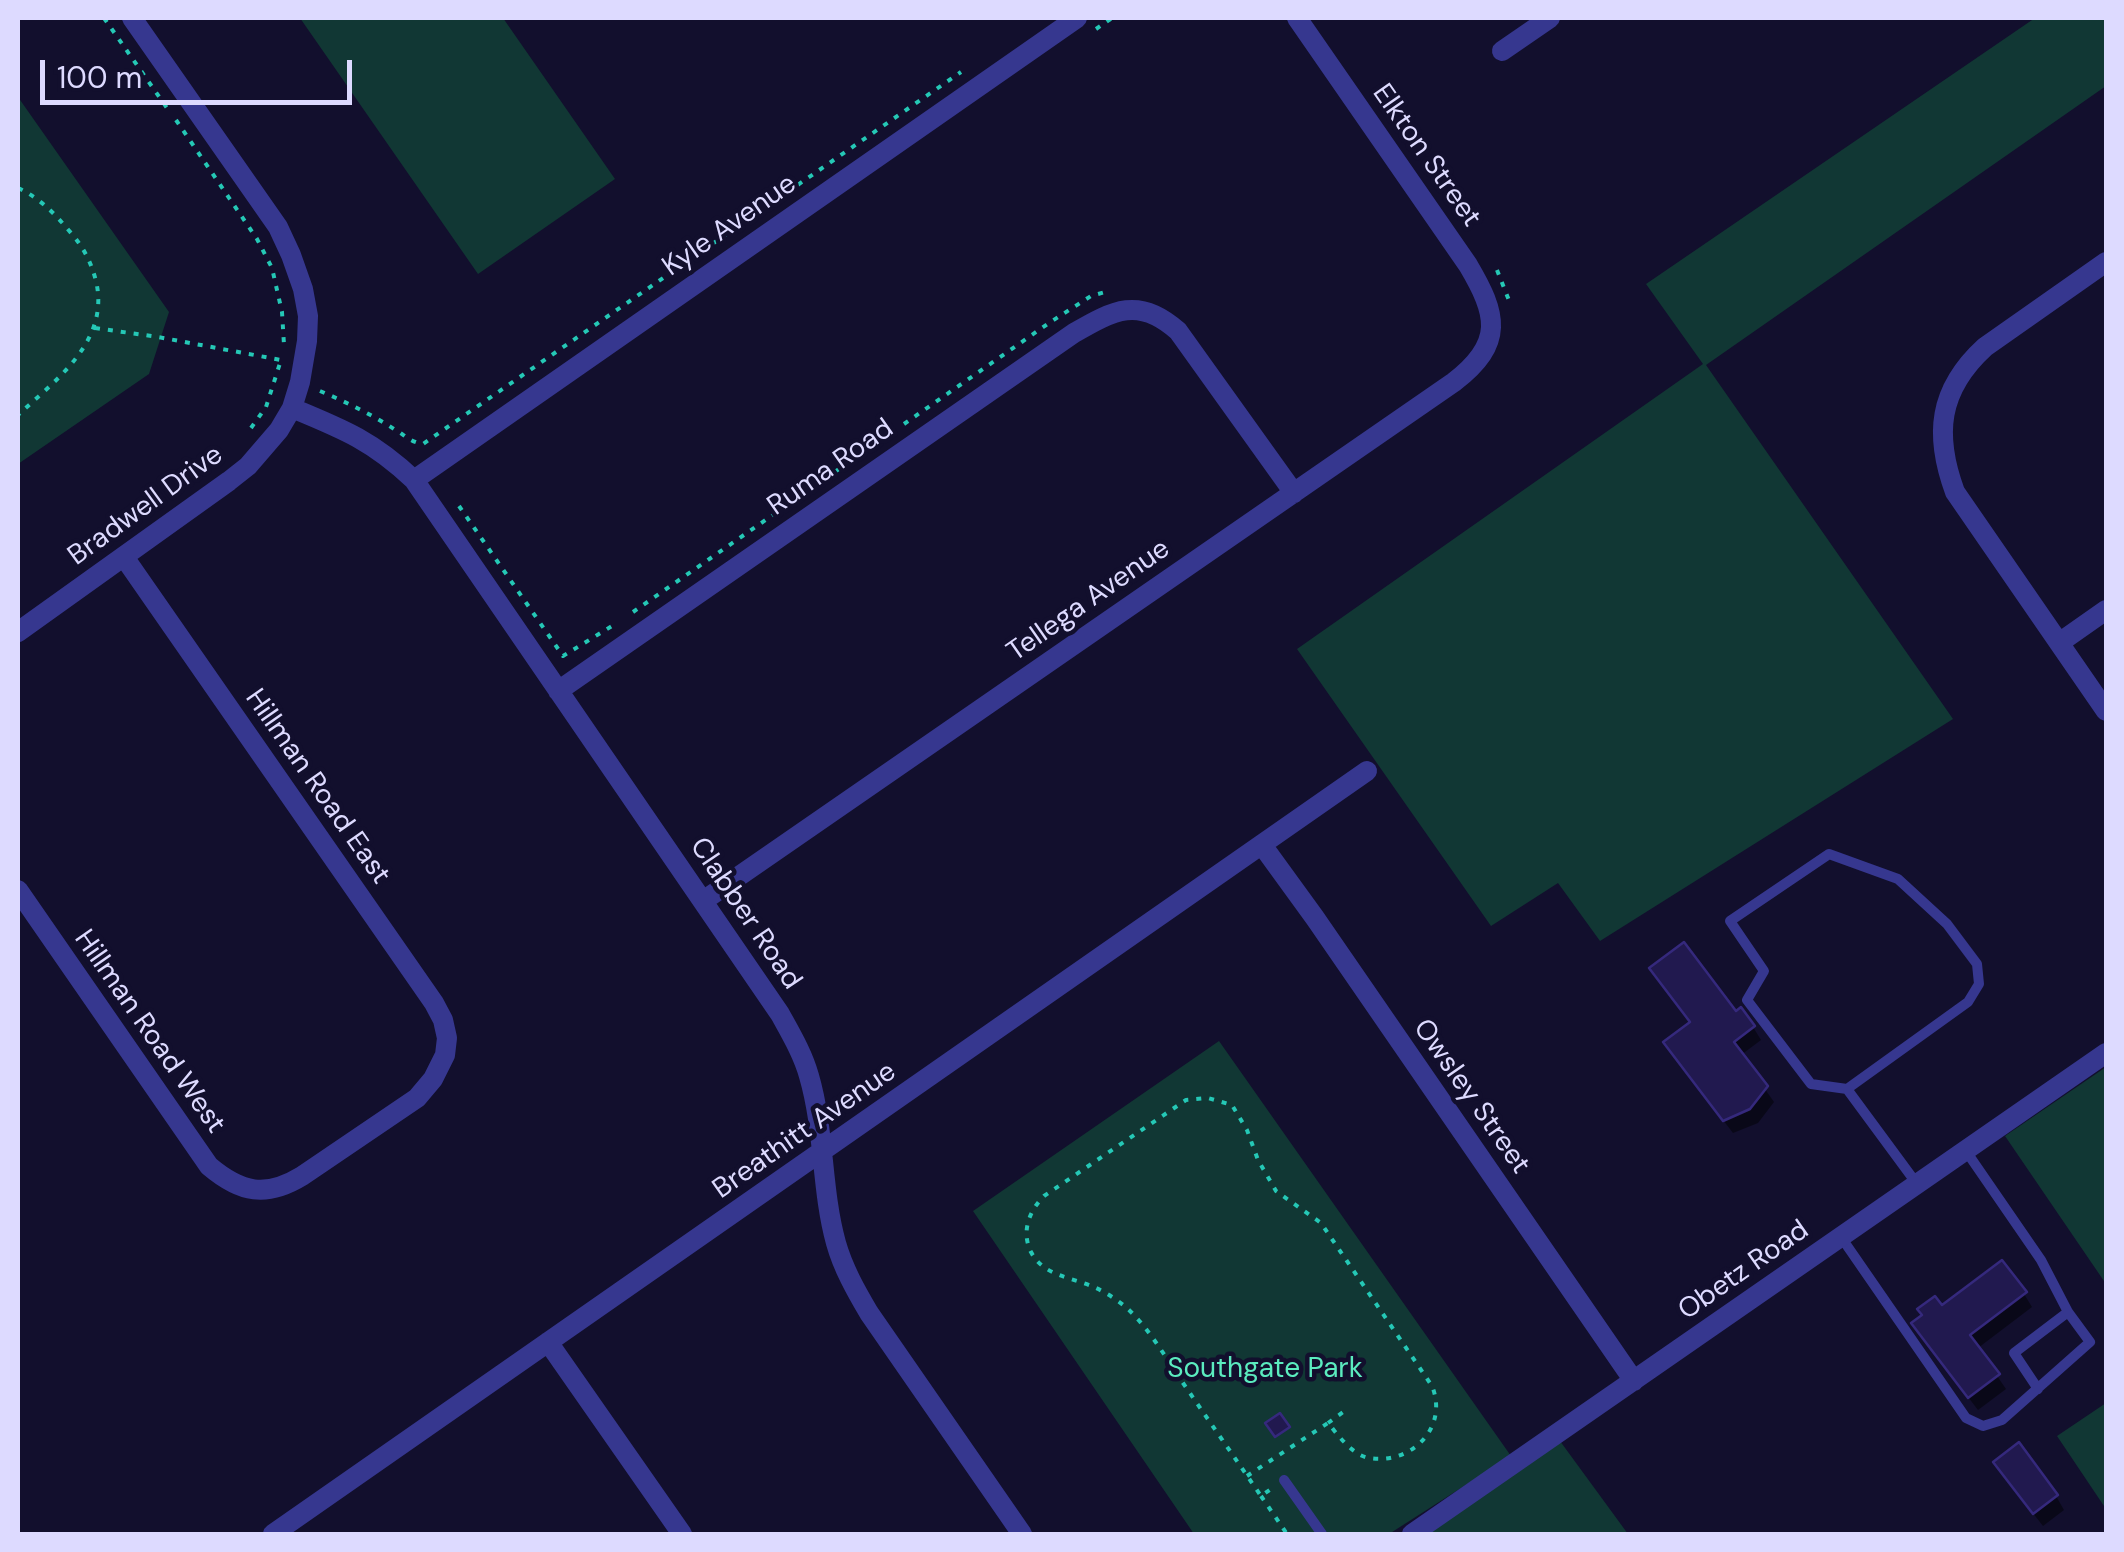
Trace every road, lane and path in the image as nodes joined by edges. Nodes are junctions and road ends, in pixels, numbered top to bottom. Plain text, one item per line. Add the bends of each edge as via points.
1 (104, 18) edge
2 (132, 18) edge
3 (1112, 18) edge
4 (1296, 18) edge
5 (1550, 18) edge
6 (1081, 27) edge
7 (1502, 51) dead end
8 (968, 66) dead end
9 (18, 188) edge
10 (2106, 262) edge
11 (1123, 288) dead end
12 (94, 328) junction
13 (1491, 333) joint
14 (281, 360) junction
15 (277, 377) junction
16 (308, 386) junction
17 (301, 412) junction
18 (18, 415) edge
19 (900, 426) dead end
20 (248, 434) dead end
21 (884, 438) dead end
22 (414, 480) junction
23 (1294, 493) junction
24 (459, 506) dead end
25 (124, 557) junction
26 (2106, 610) edge
27 (18, 632) edge
28 (2059, 643) junction
29 (558, 691) junction
30 (2106, 711) edge
31 (1367, 771) dead end
32 (1262, 845) junction
33 (18, 890) edge
34 (703, 901) junction
35 (2106, 1053) edge
36 (1847, 1089) junction
37 (1966, 1150) junction
38 (822, 1152) junction
39 (1917, 1184) junction
40 (249, 1190) joint
41 (1841, 1237) junction
42 (2068, 1312) junction
43 (548, 1342) junction
44 (1634, 1381) junction
45 (2038, 1388) junction
46 (1346, 1410) dead end
47 (1328, 1423) junction
48 (1247, 1476) junction
49 (1284, 1480) joint
50 (1261, 1496) junction
51 (274, 1534) edge
52 (682, 1534) edge
53 (1022, 1534) edge
54 (1287, 1534) edge
55 (1322, 1534) edge
56 (1412, 1534) edge

1 - 14 path via 258,239 282,312
2 - 16 street, Bradwell Drive via 292,255 308,316
3 - 6 path
4 - 13 street, Elkton Street via 1468,264 1487,296
5 - 7 street
6 - 22 street, Kyle Avenue
8 - 16 path via 423,444
9 - 12 path via 46,205 91,260 100,300
10 - 28 street via 1985,347 1961,373 1943,421 1945,464 1956,492
11 - 19 path via 1091,296
12 - 14 path
12 - 18 path via 74,362
13 - 23 street, Tellega Avenue via 1466,372
14 - 15 path
15 - 16 path
15 - 20 path
16 - 17 street, Bradwell Drive
16 - 17 path
17 - 22 street, Clabber Road via 366,441
17 - 25 street, Bradwell Drive via 248,466
21 - 24 path via 564,656
22 - 29 street, Clabber Road
23 - 29 street, Ruma Road via 1168,322 1144,310 1106,315
23 - 34 street, Tellega Avenue
25 - 27 street, Bradwell Drive
25 - 40 street, Hillman Road East via 434,1003 447,1038 445,1056 417,1098 302,1176 277,1188
26 - 28 street
28 - 30 street
29 - 34 street, Clabber Road
31 - 32 street, Breathitt Avenue
32 - 38 street, Breathitt Avenue
32 - 44 street, Owsley Street
33 - 40 street, Hillman Road West via 210,1166
34 - 38 street, Clabber Road via 796,1043 810,1076
35 - 37 street, Obetz Road
36 - 36 lane via 1968,1002 1979,984 1978,964 1948,924 1898,879 1830,854 1730,921 1764,971 1748,1000 1811,1084
36 - 39 lane
37 - 39 street, Obetz Road
37 - 42 lane
38 - 43 street, Breathitt Avenue
38 - 53 street, Clabber Road via 836,1244 852,1284
39 - 41 street, Obetz Road
41 - 44 street, Obetz Road
41 - 45 lane via 1966,1418 1983,1426 2002,1420
42 - 45 lane via 2090,1342
42 - 45 lane via 2014,1353
43 - 51 street, Breathitt Avenue
43 - 52 street
44 - 56 street, Obetz Road
46 - 47 path
47 - 48 path
47 - 48 path via 1367,1458 1405,1454 1428,1433 1436,1396 1321,1223 1276,1191 1232,1105 1186,1100 1044,1196 1030,1216 1028,1244 1049,1271 1096,1288 1126,1308
48 - 50 path
49 - 50 path
49 - 55 lane
50 - 54 path

